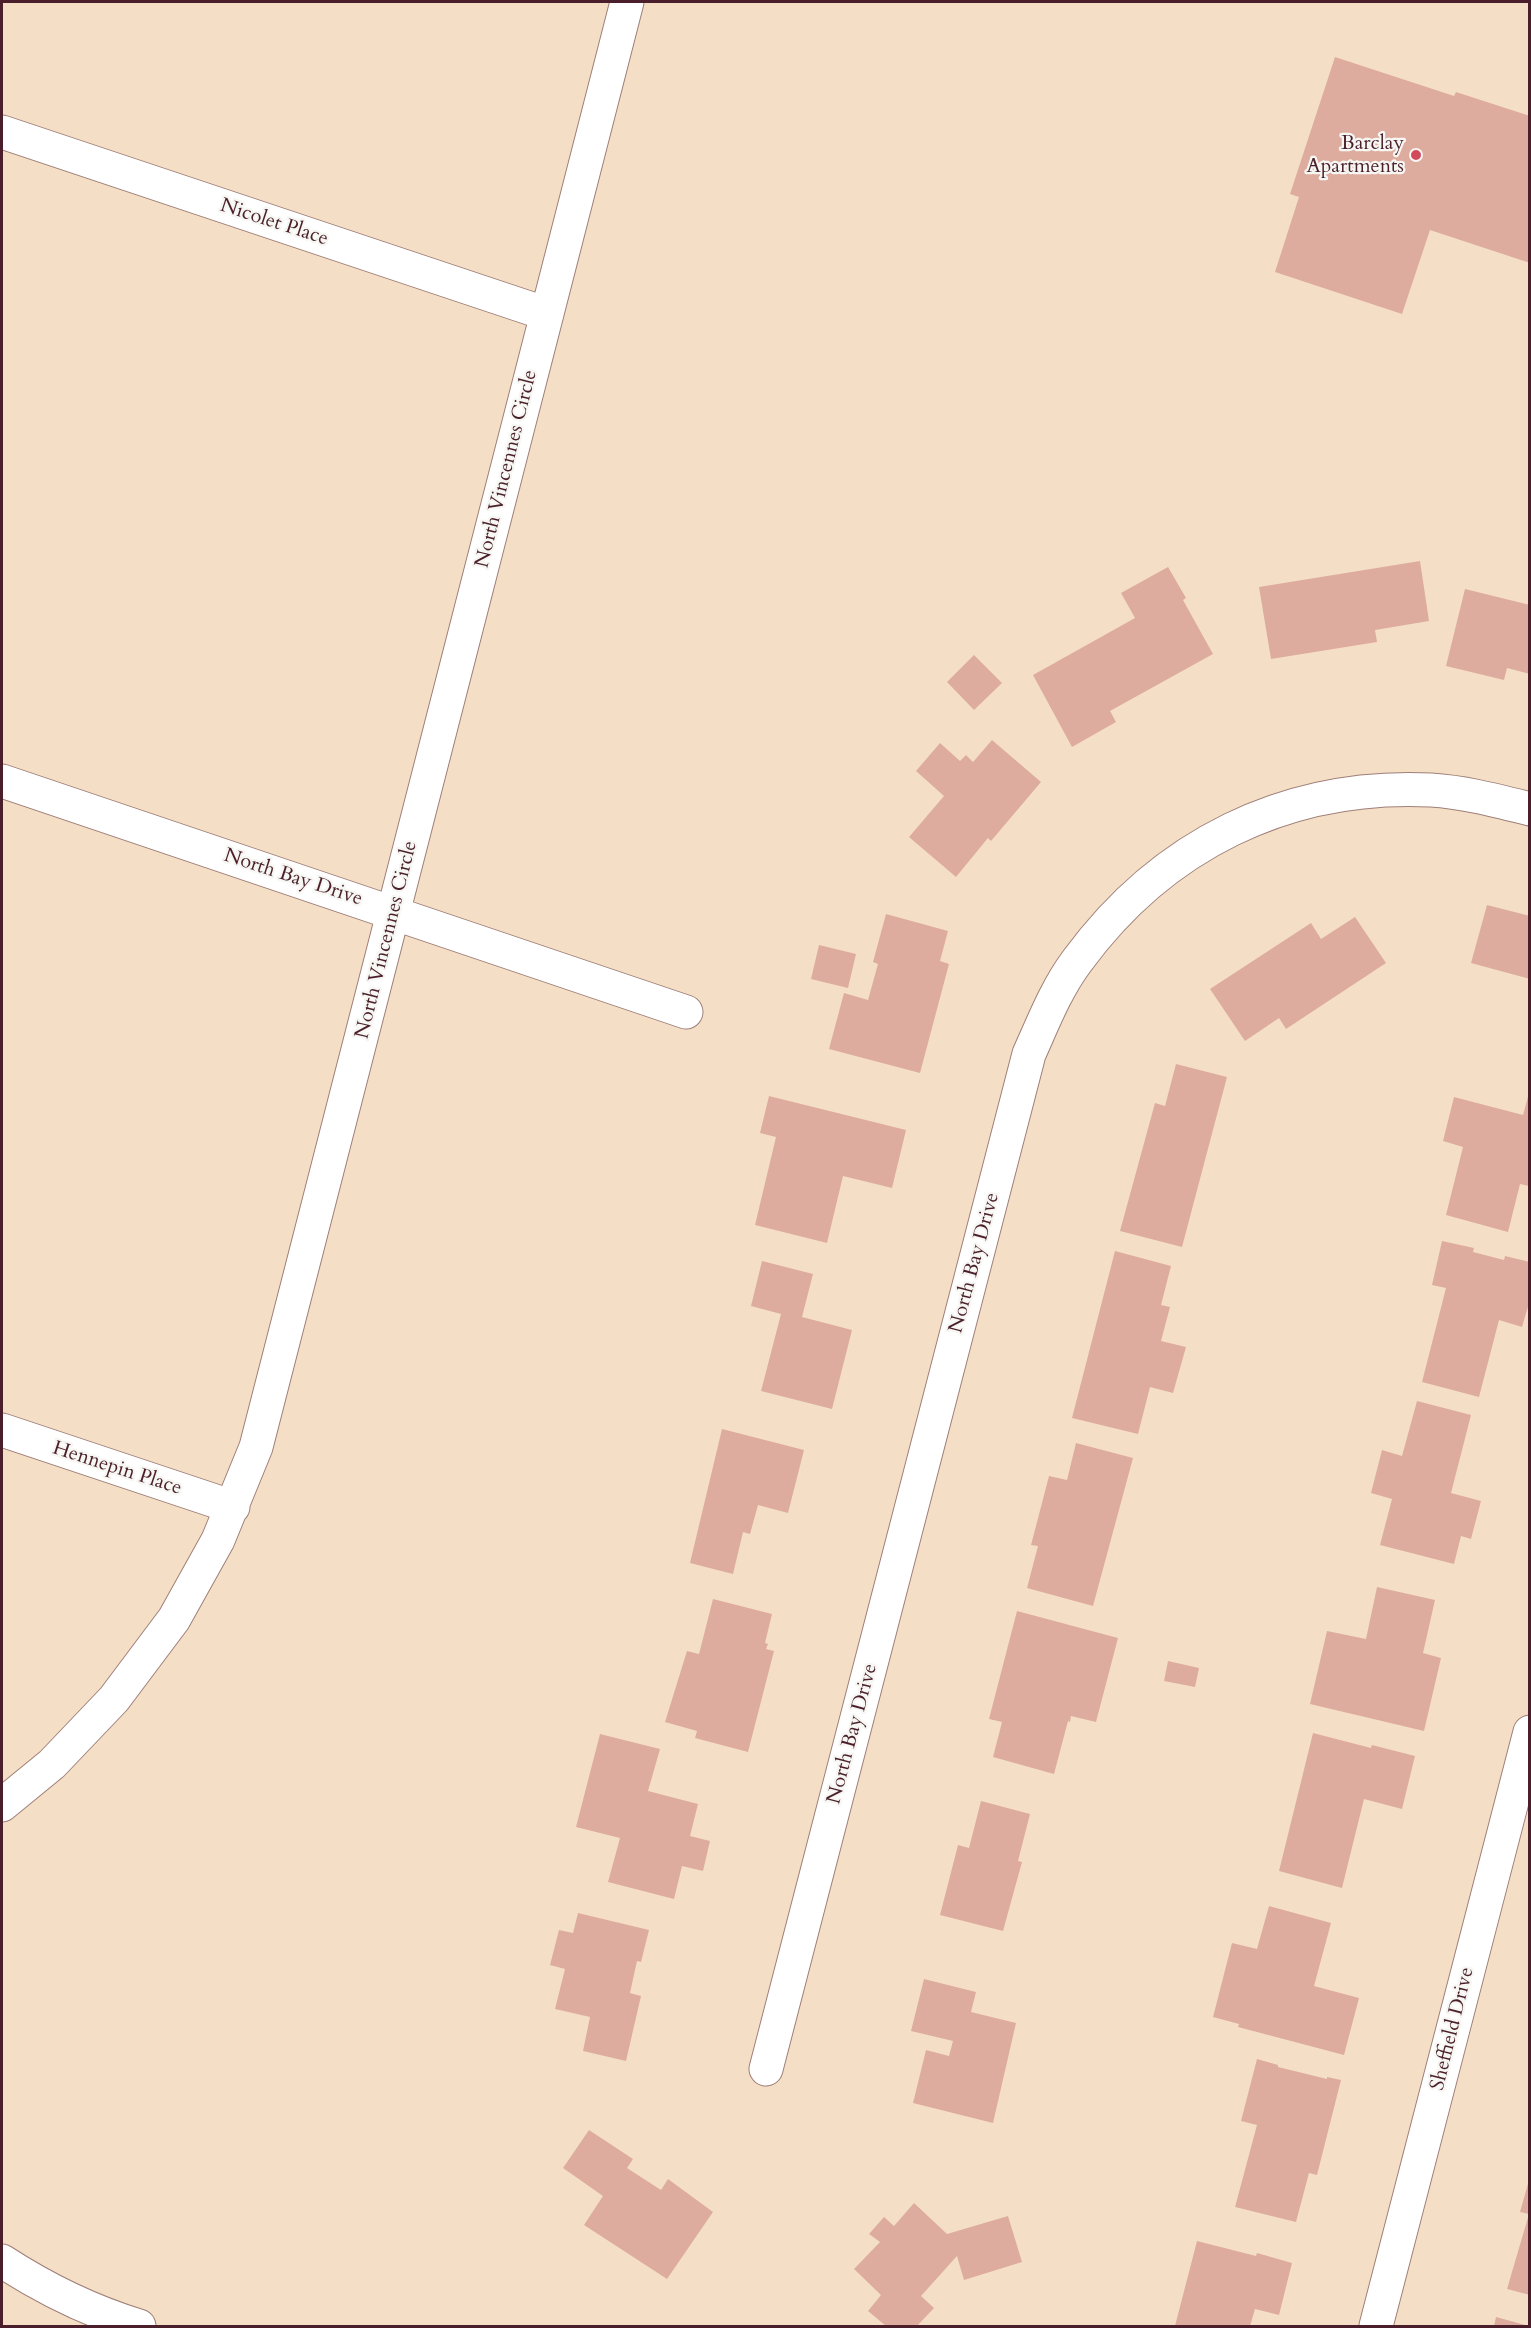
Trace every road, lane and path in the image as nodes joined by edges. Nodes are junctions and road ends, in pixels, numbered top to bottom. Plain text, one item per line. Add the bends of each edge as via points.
1 (627, 2) edge
2 (2, 132) edge
3 (547, 314) junction
4 (2, 781) edge
5 (1530, 809) edge
6 (394, 912) junction
7 (686, 1012) dead end
8 (2, 1430) edge
9 (233, 1507) junction
10 (1530, 1732) edge
11 (2, 1805) edge
12 (766, 2069) dead end
13 (2, 2261) edge
14 (139, 2326) edge
15 (1376, 2326) edge

1 - 3 street, North Vincennes Circle
2 - 3 street, Nicolet Place
3 - 6 street, North Vincennes Circle
4 - 6 street, North Bay Drive
5 - 12 street, North Bay Drive via 1434,790 1399,789 1330,796 1264,815 1201,844 1145,885 1076,962 1029,1054
6 - 7 street, North Bay Drive
6 - 9 street, North Vincennes Circle via 256,1447
8 - 9 street, Hennepin Place
9 - 11 street, North Vincennes Circle via 174,1619 114,1699 52,1764
10 - 15 street, Sheffield Drive
13 - 14 street via 48,2289 106,2316

